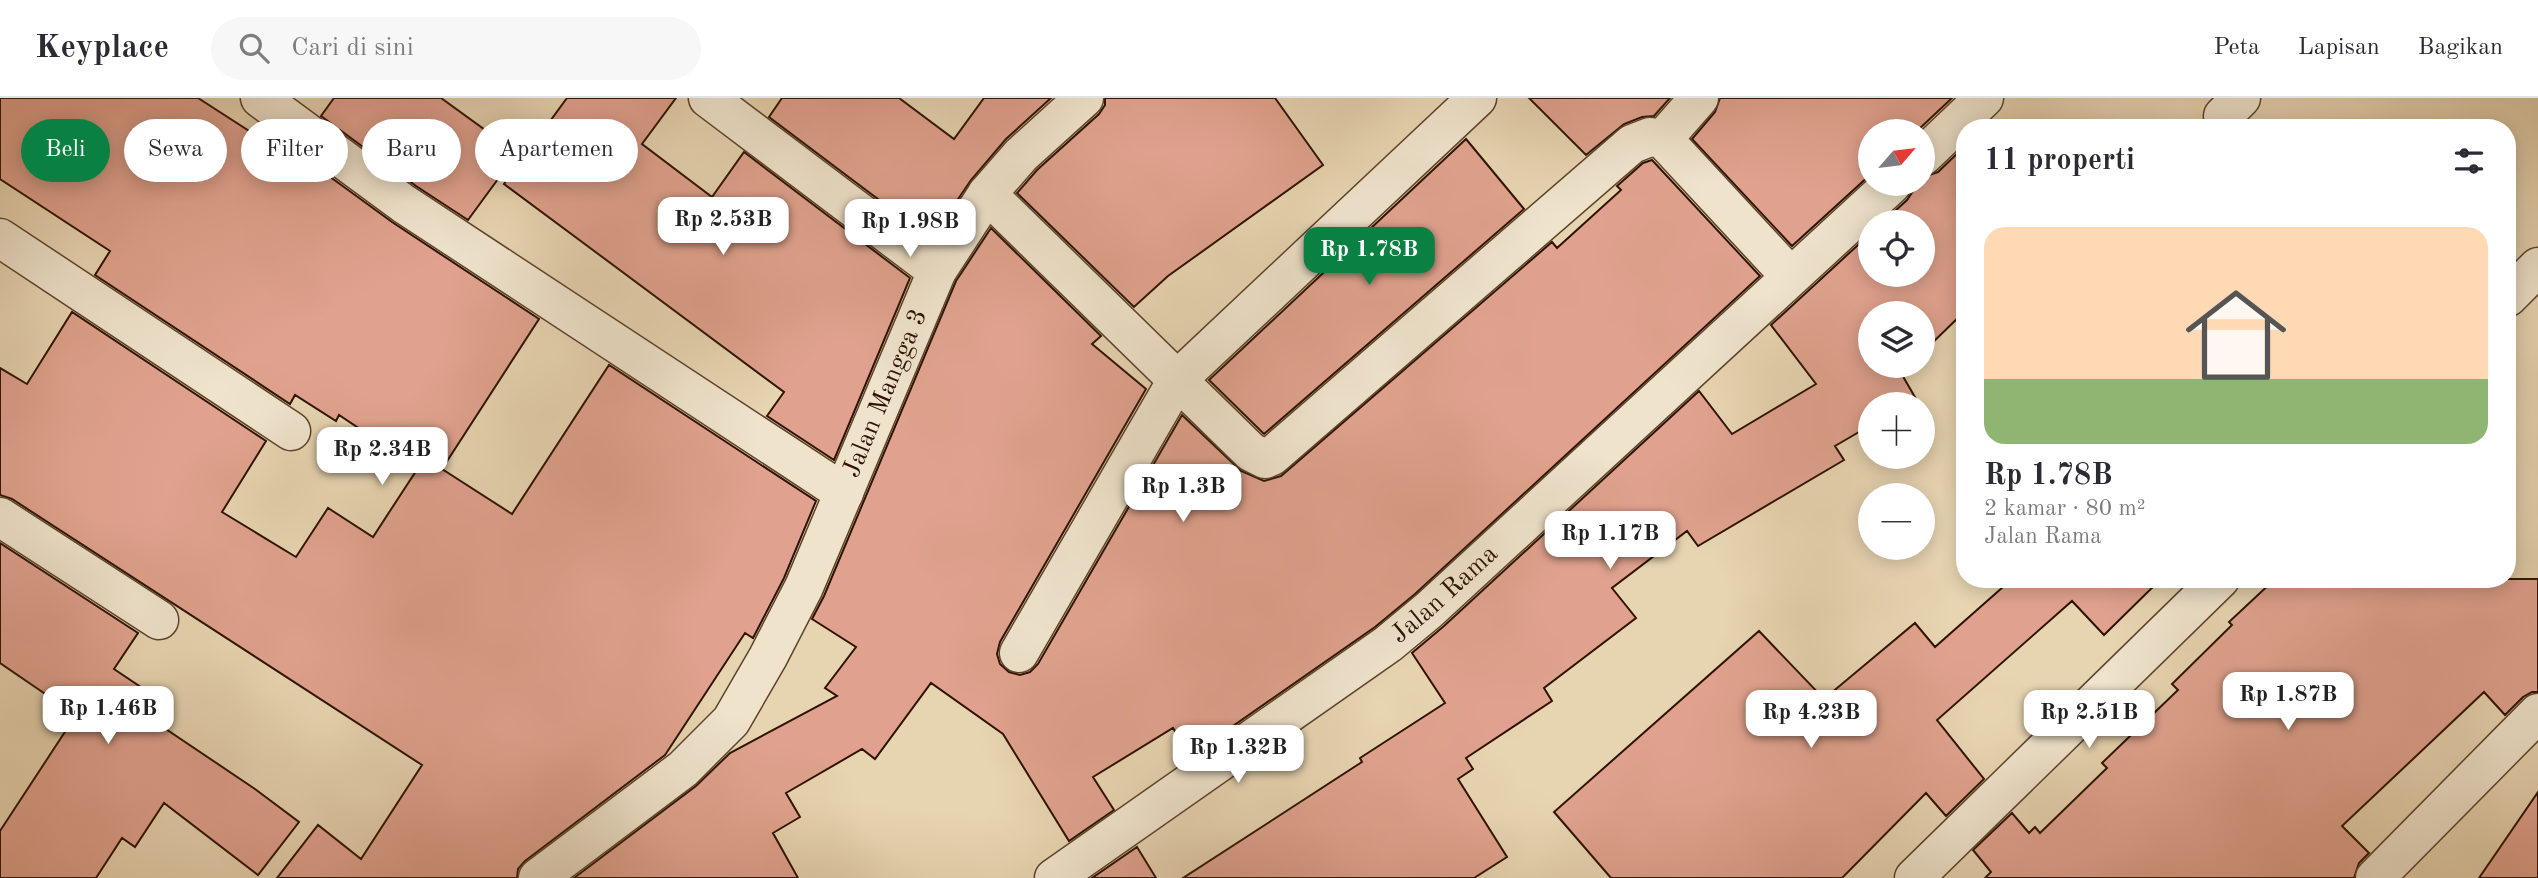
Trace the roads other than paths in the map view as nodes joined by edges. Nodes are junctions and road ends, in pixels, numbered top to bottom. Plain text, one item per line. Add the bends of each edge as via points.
1 (260, 98) edge
2 (708, 98) edge
3 (1084, 98) edge
4 (1477, 98) edge
5 (1699, 98) edge
6 (1984, 98) edge
7 (1962, 119) edge
8 (1956, 125) edge
9 (1662, 139) junction
10 (1936, 144) edge
11 (987, 194) junction
12 (1879, 196) edge
13 (0, 238) edge
14 (2538, 267) edge
15 (937, 271) junction
16 (1790, 276) junction
17 (2516, 289) edge
18 (1177, 380) junction
19 (291, 431) dead end
20 (844, 493) junction
21 (0, 517) edge
22 (2211, 588) edge
23 (159, 620) dead end
24 (1019, 653) dead end
25 (2538, 713) edge
26 (538, 878) edge
27 (1054, 878) edge
28 (1914, 878) edge
29 (2375, 878) edge

1 - 20 street via 404,204
2 - 15 street
3 - 11 street, Jalan Mangga 3 via 1021,155
4 - 18 street
5 - 9 street
6 - 7 street
8 - 10 street
9 - 16 street
9 - 18 street via 1650,137 1632,145 1272,456 1265,459 1251,452
11 - 15 street, Jalan Mangga 3
11 - 18 street
12 - 16 street, Jalan Rama
13 - 19 street
14 - 17 street
15 - 20 street, Jalan Mangga 3
16 - 27 street, Jalan Rama via 1388,644
18 - 24 street
20 - 26 street, Jalan Mangga 3 via 804,587 731,721 683,769
21 - 23 street
22 - 28 street
25 - 29 street

